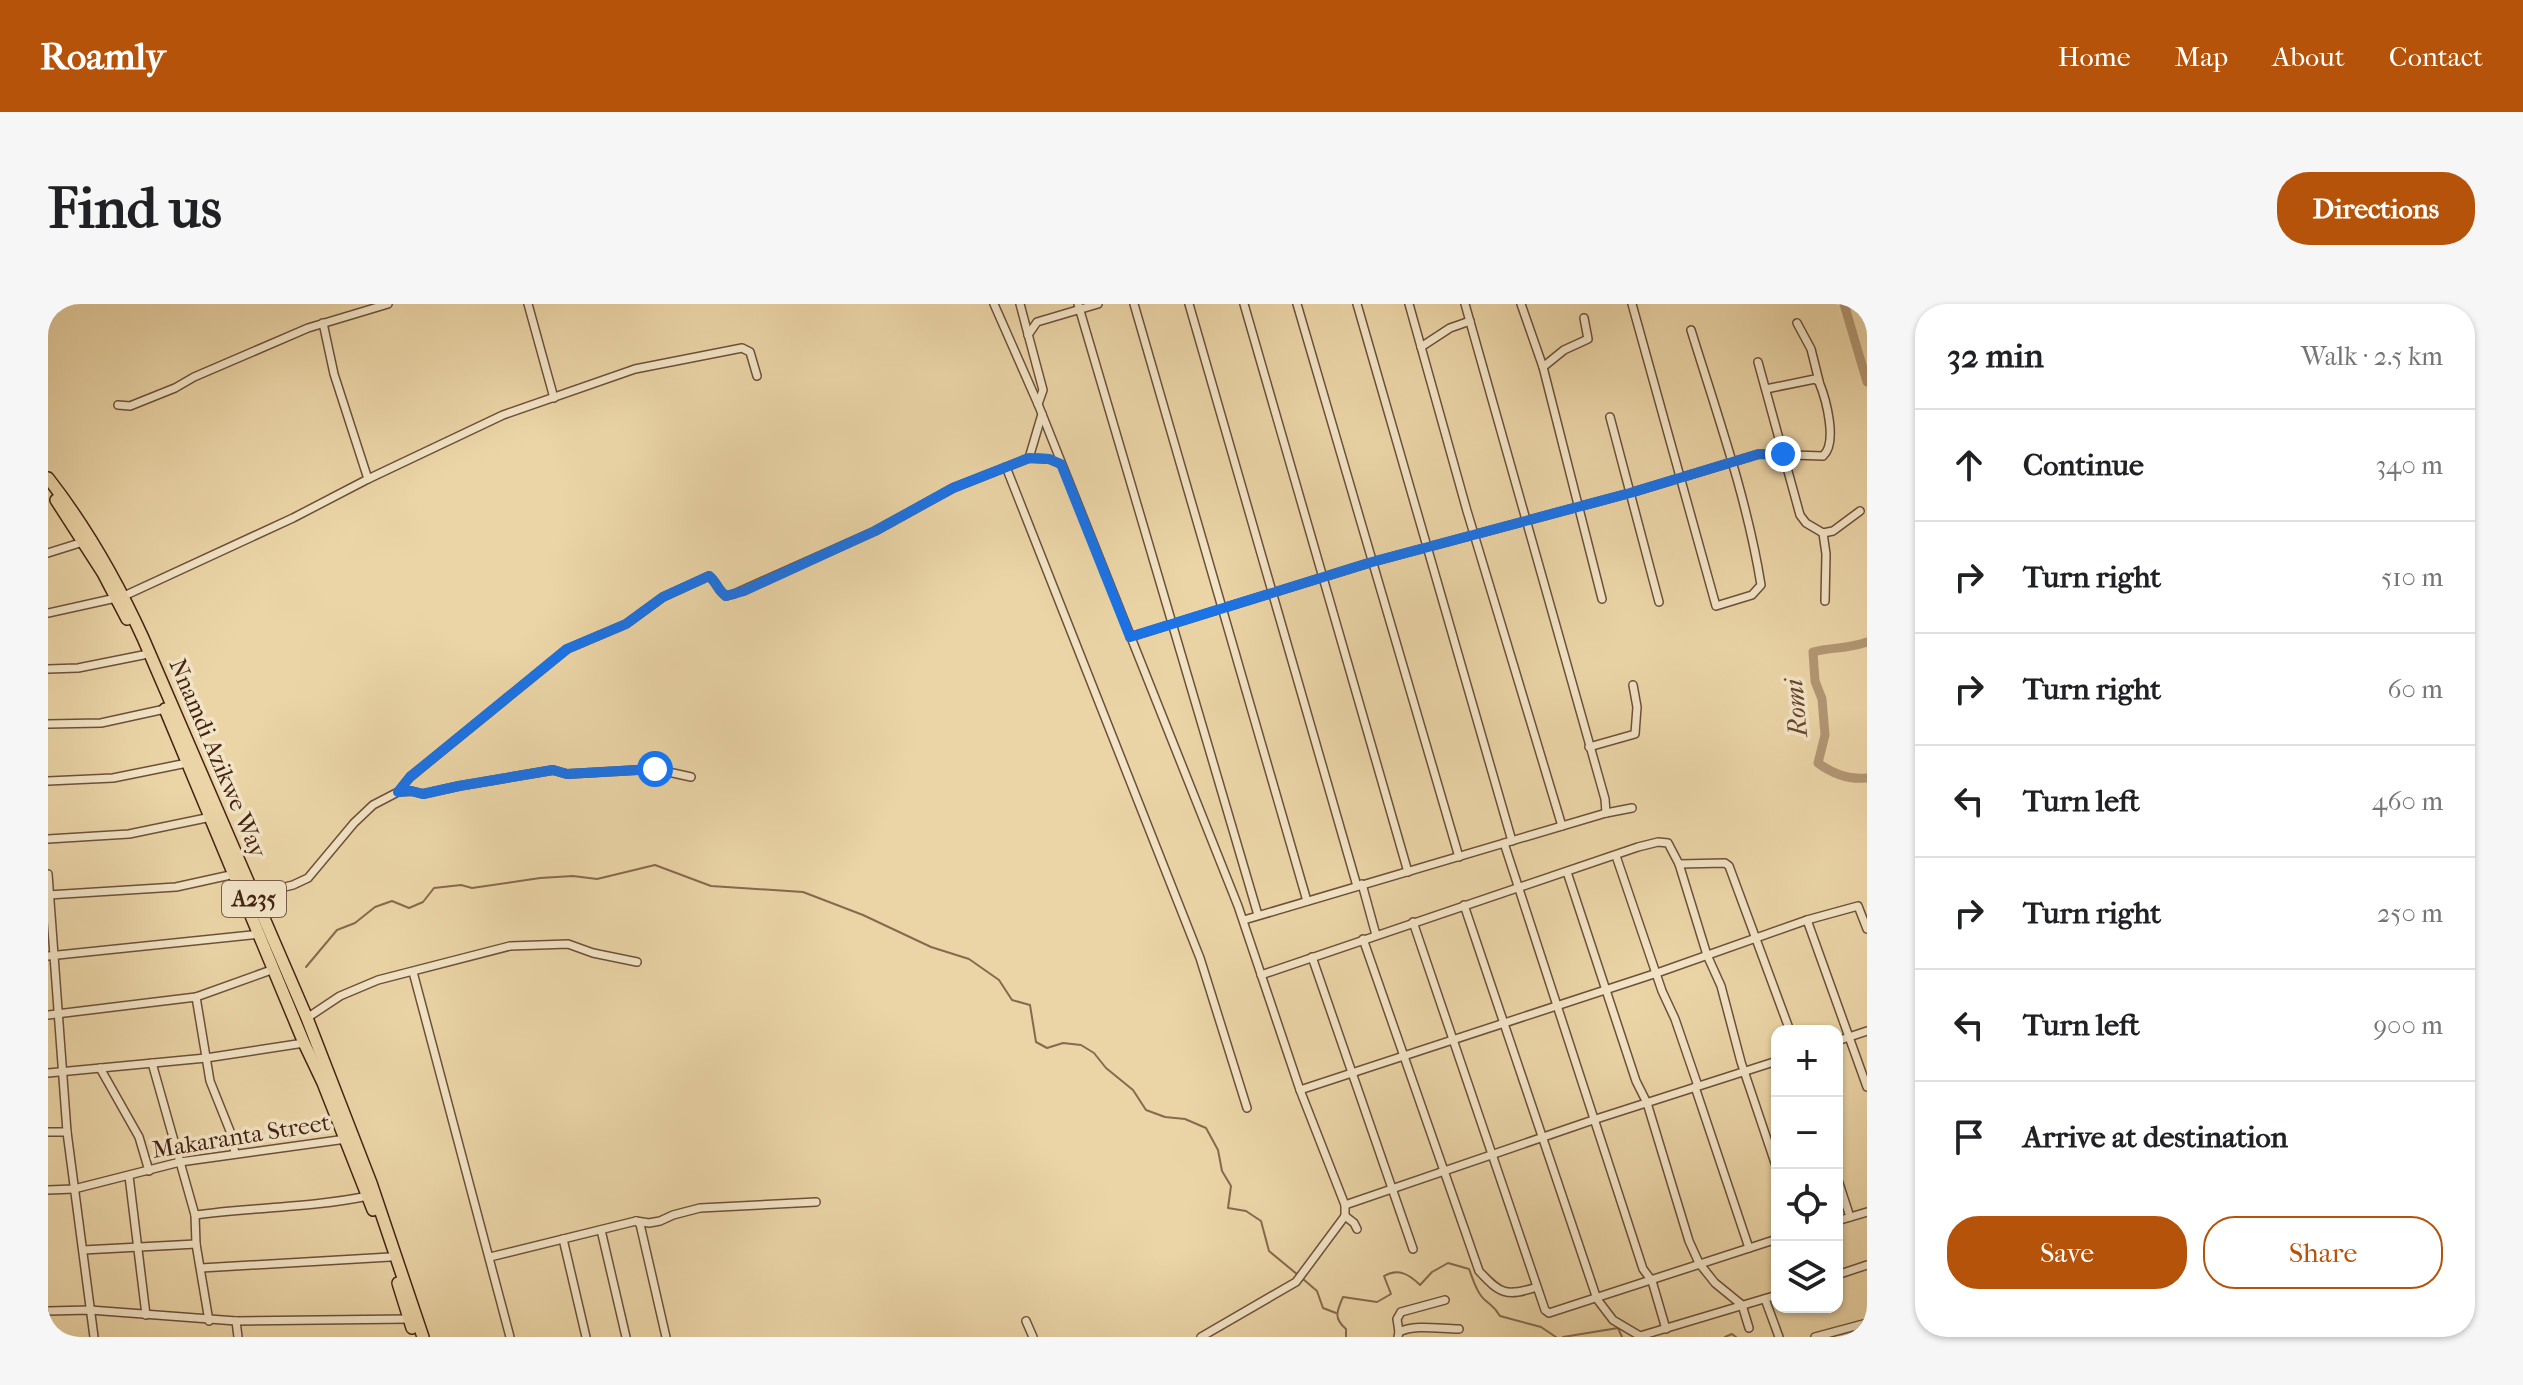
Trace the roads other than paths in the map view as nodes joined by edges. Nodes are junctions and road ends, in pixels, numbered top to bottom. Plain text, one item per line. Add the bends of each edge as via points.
1 (58, 304) edge
2 (388, 304) edge
3 (528, 304) edge
4 (994, 304) edge
5 (1020, 304) edge
6 (1098, 304) edge
7 (1134, 304) edge
8 (1189, 304) edge
9 (1244, 304) edge
10 (1297, 304) edge
11 (1357, 304) edge
12 (1409, 304) edge
13 (1465, 304) edge
14 (1521, 304) edge
15 (1632, 304) edge
16 (1078, 306) edge
17 (48, 311) edge
18 (1023, 316) junction
19 (1584, 318) dead end
20 (1470, 321) junction
21 (1037, 322) junction
22 (323, 323) junction
23 (1797, 323) dead end
24 (1691, 330) dead end
25 (1028, 335) junction
26 (1421, 347) junction
27 (1758, 362) dead end
28 (1543, 367) junction
29 (757, 376) dead end
30 (1819, 382) junction
31 (1766, 389) junction
32 (554, 398) junction
33 (1038, 404) junction
34 (118, 405) dead end
35 (1042, 414) junction
36 (1610, 417) dead end
37 (1783, 454) junction
38 (1029, 458) junction
39 (1733, 463) junction
40 (1061, 464) junction
41 (1006, 467) junction
42 (1681, 476) junction
43 (48, 478) edge
44 (368, 479) junction
45 (48, 491) edge
46 (1630, 493) junction
47 (1577, 508) junction
48 (1860, 511) dead end
49 (1526, 522) junction
50 (1823, 533) junction
51 (1476, 534) junction
52 (83, 542) junction
53 (1426, 549) junction
54 (48, 553) edge
55 (1372, 562) junction
56 (1323, 578) junction
57 (1273, 595) junction
58 (120, 597) junction
59 (1602, 599) dead end
60 (1825, 601) dead end
61 (1659, 602) dead end
62 (1223, 609) junction
63 (48, 613) edge
64 (1172, 625) junction
65 (1130, 637) junction
66 (143, 655) junction
67 (48, 669) edge
68 (1633, 685) dead end
69 (165, 709) junction
70 (48, 724) edge
71 (1589, 747) junction
72 (187, 763) junction
73 (691, 777) dead end
74 (48, 781) edge
75 (398, 792) junction
76 (1632, 808) dead end
77 (1557, 809) junction
78 (1606, 813) junction
79 (211, 817) junction
80 (1562, 826) junction
81 (1553, 828) junction
82 (48, 839) edge
83 (1508, 842) junction
84 (1616, 856) junction
85 (1459, 857) junction
86 (1679, 864) junction
87 (1408, 872) junction
88 (1567, 872) junction
89 (48, 874) edge
90 (235, 874) junction
91 (1360, 885) junction
92 (1517, 888) junction
93 (49, 895) edge
94 (252, 895) junction
95 (1307, 901) junction
96 (1464, 905) junction
97 (1258, 915) junction
98 (1244, 920) junction
99 (1807, 920) junction
100 (1413, 922) junction
101 (1867, 929) edge
102 (260, 934) junction
103 (1376, 935) junction
104 (1757, 938) junction
105 (1363, 939) junction
106 (1707, 955) junction
107 (52, 956) edge
108 (1312, 957) junction
109 (637, 962) dead end
110 (274, 969) junction
111 (413, 972) junction
112 (1657, 973) junction
113 (1261, 975) junction
114 (1606, 990) junction
115 (196, 997) junction
116 (1557, 1004) junction
117 (59, 1014) junction
118 (48, 1015) edge
119 (307, 1018) junction
120 (1504, 1021) junction
121 (1788, 1025) edge
122 (1867, 1031) edge
123 (1850, 1037) junction
124 (1843, 1039) edge
125 (1453, 1040) junction
126 (304, 1043) junction
127 (1403, 1056) junction
128 (206, 1058) junction
129 (152, 1063) junction
130 (1771, 1063) edge
131 (100, 1068) junction
132 (1746, 1072) junction
133 (48, 1073) edge
134 (62, 1073) junction
135 (1352, 1073) junction
136 (1696, 1086) junction
137 (1867, 1087) edge
138 (1300, 1090) junction
139 (1647, 1103) junction
140 (1247, 1108) dead end
141 (1593, 1120) junction
142 (48, 1132) edge
143 (67, 1132) junction
144 (1542, 1138) junction
145 (346, 1139) junction
146 (1771, 1150) edge
147 (235, 1154) junction
148 (1493, 1155) junction
149 (180, 1162) junction
150 (149, 1171) junction
151 (1442, 1171) junction
152 (129, 1176) junction
153 (1392, 1188) junction
154 (74, 1189) junction
155 (48, 1190) edge
156 (1843, 1195) edge
157 (368, 1196) junction
158 (816, 1202) dead end
159 (1345, 1205) junction
160 (1867, 1212) edge
161 (195, 1215) junction
162 (1345, 1216) junction
163 (1850, 1217) junction
164 (1843, 1219) edge
165 (636, 1221) junction
166 (1357, 1229) dead end
167 (601, 1230) junction
168 (563, 1239) junction
169 (1771, 1241) edge
170 (196, 1244) junction
171 (140, 1248) junction
172 (1749, 1248) junction
173 (1413, 1249) dead end
174 (83, 1250) junction
175 (390, 1257) junction
176 (490, 1257) junction
177 (1699, 1263) junction
178 (1867, 1265) edge
179 (201, 1268) junction
180 (1843, 1273) edge
181 (1652, 1281) junction
182 (1537, 1287) junction
183 (1771, 1297) edge
184 (1597, 1299) junction
185 (1765, 1299) junction
186 (1445, 1300) dead end
187 (1742, 1305) junction
188 (90, 1310) junction
189 (48, 1311) edge
190 (146, 1315) junction
191 (410, 1319) junction
192 (209, 1321) junction
193 (236, 1321) junction
194 (1026, 1321) dead end
195 (1867, 1323) edge
196 (1749, 1328) dead end
197 (1459, 1329) dead end
198 (1666, 1329) junction
199 (1398, 1334) edge
200 (94, 1337) edge
201 (238, 1337) edge
202 (415, 1337) edge
203 (423, 1337) edge
204 (510, 1337) edge
205 (586, 1337) edge
206 (626, 1337) edge
207 (666, 1337) edge
208 (1033, 1337) edge
209 (1201, 1337) edge
210 (1779, 1337) edge
211 (1815, 1337) edge

1 - 17 street
2 - 22 street
3 - 32 street
4 - 33 street
5 - 18 street
6 - 16 street
7 - 62 street
8 - 57 street
9 - 56 street
10 - 55 street
11 - 53 street
12 - 26 street
13 - 20 street
14 - 28 street
15 - 42 street
16 - 21 street
16 - 64 street
18 - 21 street
18 - 25 street
19 - 28 street via 1588,339
20 - 26 street
20 - 49 street
21 - 25 street
22 - 34 street via 130,406
22 - 44 street
23 - 30 street via 1811,349
24 - 39 street
25 - 33 street via 1043,390
26 - 51 street
27 - 31 street
28 - 47 street
29 - 32 street via 750,352 742,348 635,369
30 - 31 street
30 - 37 street via 1829,417 1830,447 1823,456
31 - 37 street
32 - 44 street via 503,415
33 - 35 street
35 - 38 street
35 - 40 street
36 - 46 street
37 - 39 street via 1759,454
37 - 50 street via 1800,515
38 - 40 street
38 - 41 street
39 - 42 street
39 - 42 street via 1761,585 1752,595 1716,606
40 - 65 street
41 - 75 street via 744,591 726,596 709,576 663,597 626,624 567,649
41 - 140 street via 1200,958
42 - 46 street
43 - 58 highway, Nnamdi Azikwe Way / A235 via 92,539
44 - 58 street
45 - 52 highway, Nnamdi Azikwe Way / A235
46 - 47 street
46 - 61 street
47 - 49 street
47 - 59 street
48 - 50 street
49 - 51 street
49 - 71 street
50 - 60 street
51 - 53 street
51 - 77 street
52 - 54 street
52 - 58 highway, Nnamdi Azikwe Way / A235
53 - 55 street
53 - 83 street
55 - 56 street
55 - 85 street
56 - 57 street
56 - 87 street
57 - 62 street
57 - 91 street
58 - 63 street
58 - 66 highway, Nnamdi Azikwe Way / A235
58 - 94 highway, Nnamdi Azikwe Way / A235
62 - 64 street
62 - 95 street
64 - 65 street
64 - 97 street
65 - 98 street
66 - 67 street
66 - 69 highway, Nnamdi Azikwe Way / A235
68 - 71 street via 1635,734
69 - 70 street via 101,723
69 - 72 highway, Nnamdi Azikwe Way / A235
71 - 78 street
72 - 74 street via 113,778
72 - 79 highway, Nnamdi Azikwe Way / A235
73 - 75 street via 655,769 567,774 553,770 423,794
75 - 94 street via 354,823 308,878
76 - 78 street
77 - 80 street
77 - 81 street
78 - 80 street
79 - 82 street via 129,834
79 - 90 highway, Nnamdi Azikwe Way / A235
80 - 81 street
81 - 83 street
83 - 85 street
83 - 92 street
84 - 86 street via 1668,843
84 - 88 street
84 - 112 street
85 - 87 street
86 - 104 street via 1729,866
86 - 106 street
87 - 91 street
88 - 92 street
88 - 114 street
89 - 93 street
90 - 93 street via 176,887
90 - 102 highway, Nnamdi Azikwe Way / A235
91 - 95 street
91 - 103 street
92 - 96 street
92 - 116 street
93 - 107 street
94 - 119 highway, Nnamdi Azikwe Way / A235
95 - 97 street
96 - 100 street
96 - 120 street
97 - 98 street
98 - 113 street
99 - 101 street via 1858,906
99 - 104 street
99 - 123 street
100 - 103 street
100 - 125 street
102 - 107 street
102 - 110 highway, Nnamdi Azikwe Way / A235
103 - 105 street
104 - 106 street
104 - 121 street
105 - 108 street
105 - 127 street
106 - 112 street
106 - 132 street
107 - 117 street
108 - 113 street
108 - 135 street
109 - 111 street via 568,944 530,944
110 - 115 street
110 - 126 highway, Nnamdi Azikwe Way / A235
111 - 119 street via 340,996
111 - 176 street
112 - 114 street
112 - 136 street
113 - 138 street
114 - 116 street
114 - 139 street
115 - 117 street
115 - 128 street
116 - 120 street
116 - 141 street
117 - 118 street
117 - 134 street
119 - 203 highway, Nnamdi Azikwe Way / A235
120 - 125 street
120 - 144 street
122 - 123 street
123 - 124 street
123 - 137 street
125 - 127 street
125 - 148 street
126 - 128 street
126 - 145 highway, Nnamdi Azikwe Way / A235
127 - 135 street
127 - 151 street
128 - 129 street
128 - 147 street
129 - 131 street
129 - 149 street
130 - 132 street
131 - 134 street
131 - 150 street via 139,1137
132 - 136 street
132 - 146 street
133 - 134 street
134 - 143 street
135 - 138 street
135 - 153 street
136 - 139 street
136 - 172 street
138 - 159 street
139 - 141 street
139 - 177 street
141 - 144 street
141 - 181 street via 1643,1269
142 - 143 street
143 - 154 street
144 - 148 street
144 - 184 street
145 - 147 street, Makaranta Street
145 - 157 highway, Nnamdi Azikwe Way / A235
147 - 149 street, Makaranta Street
148 - 151 street
148 - 182 street
149 - 150 street, Makaranta Street
149 - 161 street
150 - 152 street, Makaranta Street
151 - 153 street
151 - 182 street via 1479,1271 1498,1291
152 - 154 street, Makaranta Street
152 - 171 street
153 - 159 street
153 - 173 street
154 - 155 street, Makaranta Street
154 - 174 street
156 - 163 street
157 - 161 street
157 - 175 highway, Nnamdi Azikwe Way / A235
158 - 165 street via 700,1208 660,1221
159 - 162 street
160 - 163 street
161 - 170 street
162 - 166 street
162 - 209 street via 1299,1279
163 - 164 street
165 - 167 street
165 - 207 street
167 - 168 street
167 - 206 street
168 - 176 street
168 - 205 street
169 - 172 street
170 - 171 street
170 - 179 street
171 - 174 street
171 - 190 street
172 - 177 street
174 - 188 street
175 - 179 street
175 - 191 highway, Nnamdi Azikwe Way / A235
176 - 204 street
177 - 181 street
177 - 187 street
178 - 180 street
179 - 192 street
181 - 184 street
181 - 198 street
182 - 184 street via 1549,1313
183 - 185 street
184 - 198 street via 1613,1320 1640,1336
185 - 187 street
185 - 210 street
186 - 199 street via 1401,1312
187 - 196 street
187 - 198 street
188 - 189 street
188 - 190 street
188 - 200 street
190 - 192 street
191 - 193 street
191 - 202 highway, Nnamdi Azikwe Way / A235
192 - 193 street
193 - 201 street
194 - 208 street
195 - 211 street
197 - 199 street via 1412,1328

